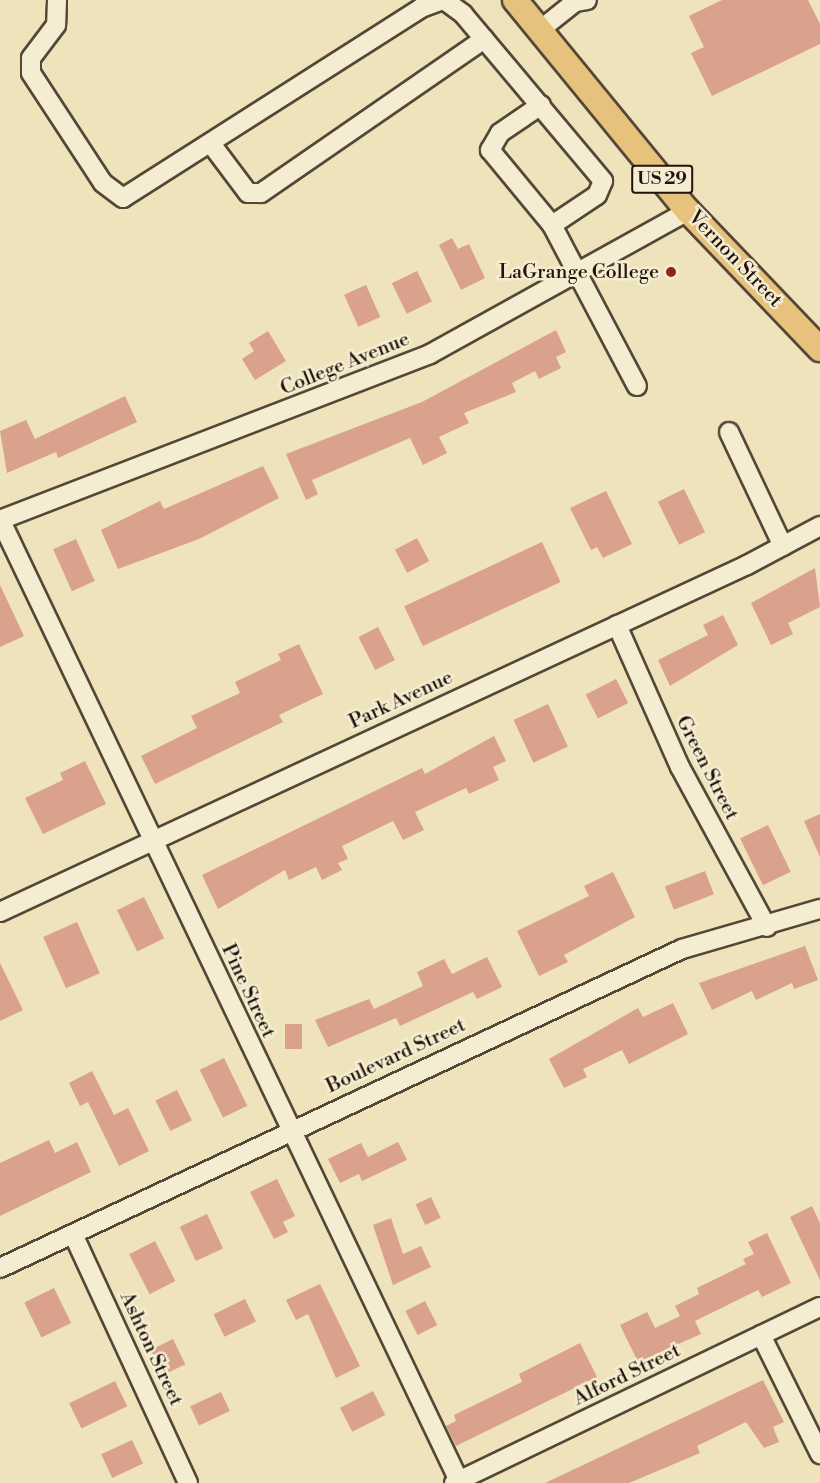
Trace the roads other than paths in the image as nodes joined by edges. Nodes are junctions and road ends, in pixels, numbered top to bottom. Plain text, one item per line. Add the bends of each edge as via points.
1 (57, 0) edge
2 (443, 0) edge
3 (515, 0) edge
4 (587, 0) edge
5 (540, 30) junction
6 (484, 39) junction
7 (541, 105) junction
8 (212, 145) junction
9 (688, 211) junction
10 (552, 225) junction
11 (579, 272) junction
12 (820, 349) edge
13 (637, 386) dead end
14 (729, 432) dead end
15 (0, 520) edge
16 (820, 526) edge
17 (783, 546) junction
18 (617, 625) junction
19 (154, 841) junction
20 (820, 909) edge
21 (0, 912) edge
22 (767, 927) junction
23 (288, 1131) junction
24 (73, 1234) junction
25 (0, 1268) edge
26 (820, 1307) edge
27 (761, 1335) junction
28 (820, 1454) edge
29 (456, 1482) edge
30 (188, 1483) edge

1 - 8 street via 56,25 31,58 31,73 103,183 127,197
2 - 6 street
2 - 8 street via 421,8
3 - 5 main road, Vernon Street / US 29
4 - 5 street via 575,2
5 - 9 main road, Vernon Street / US 29
6 - 7 street
6 - 8 street via 261,193 248,193
7 - 10 street via 500,134 490,150
7 - 10 street via 603,182 597,195
9 - 11 street, College Avenue
9 - 12 main road, Vernon Street / US 29
10 - 11 street
11 - 13 street
11 - 15 street, College Avenue via 430,354
14 - 17 street
15 - 19 street, Pine Street
16 - 17 street, Park Avenue
17 - 18 street, Park Avenue
18 - 19 street, Park Avenue
18 - 22 street, Green Street via 680,767
19 - 21 street, Park Avenue
19 - 23 street, Pine Street
20 - 22 street, Boulevard Street
22 - 23 street, Boulevard Street via 682,949
23 - 24 street, Boulevard Street
23 - 29 street, Pine Street
24 - 25 street, Boulevard Street
24 - 30 street, Ashton Street
26 - 27 street, Alford Street
27 - 28 street
27 - 29 street, Alford Street

